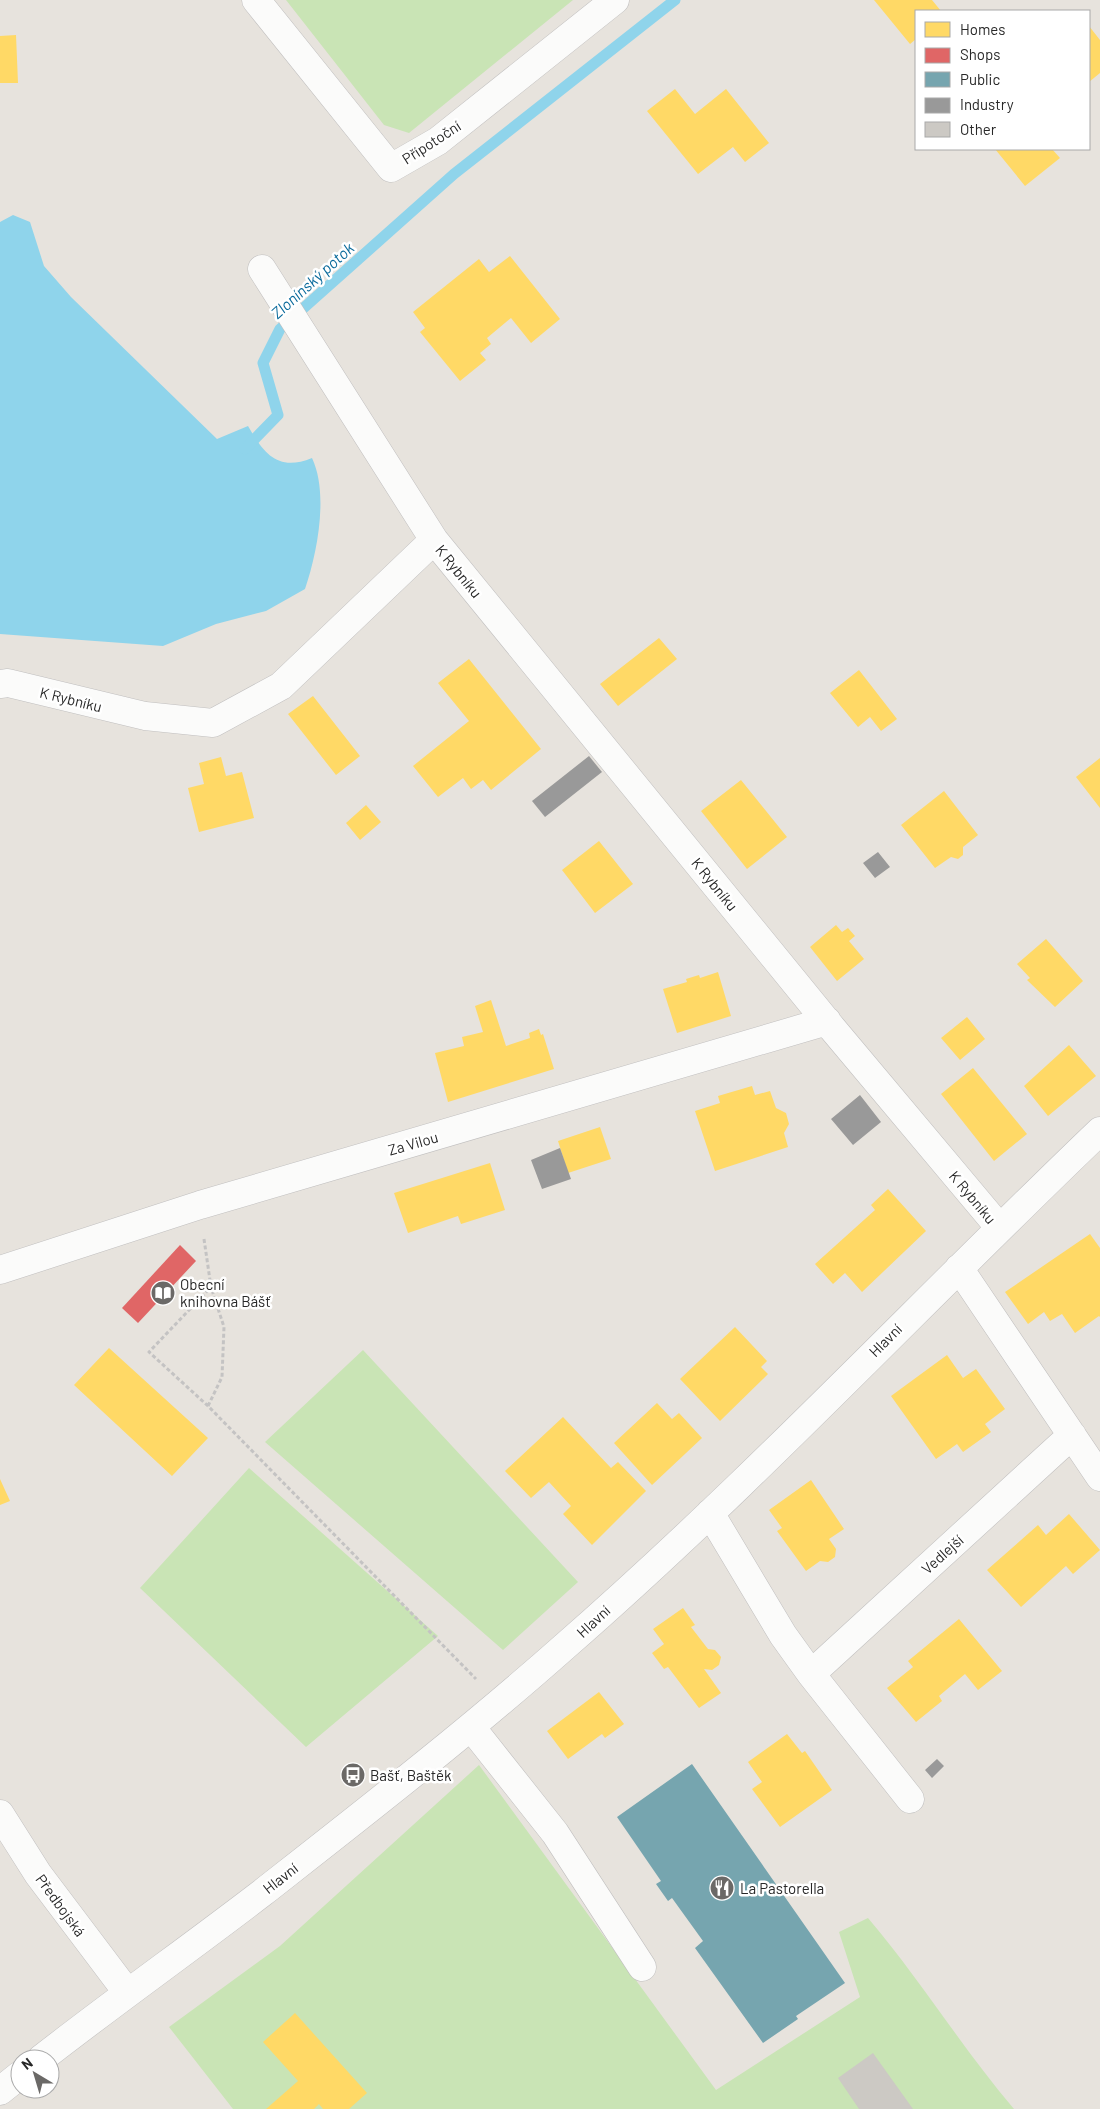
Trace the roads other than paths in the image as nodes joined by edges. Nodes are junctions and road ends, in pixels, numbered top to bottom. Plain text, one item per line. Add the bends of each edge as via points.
1 (256, 0) edge
2 (615, 0) edge
3 (262, 269) dead end
4 (434, 540) junction
5 (0, 684) edge
6 (827, 1021) junction
7 (1100, 1130) edge
8 (999, 1227) junction
9 (959, 1268) junction
10 (0, 1270) edge
11 (1072, 1435) junction
12 (1100, 1477) edge
13 (710, 1513) junction
14 (811, 1674) junction
15 (471, 1727) junction
16 (910, 1799) dead end
17 (0, 1814) edge
18 (642, 1967) dead end
19 (126, 1992) junction
20 (54, 2049) edge
21 (10, 2083) edge
22 (0, 2091) edge

1 - 2 street, Přípotoční via 391,168 438,141
3 - 4 street, K Rybníku
4 - 5 street, K Rybníku via 281,686 213,723 145,716 8,683
4 - 6 street, K Rybníku
6 - 8 street, K Rybníku
6 - 10 street, Za Vilou via 200,1205
7 - 8 street, Hlavní
8 - 9 street, Hlavní
9 - 11 street
9 - 13 street, Hlavní
11 - 12 street
11 - 14 street, Vedlejší
13 - 14 street via 783,1635
13 - 15 street, Hlavní via 565,1647
14 - 16 street
15 - 18 street via 555,1833
15 - 19 street, Hlavní via 260,1894
17 - 19 street, Předbojská via 38,1874
19 - 20 street, Hlavní
21 - 22 street

